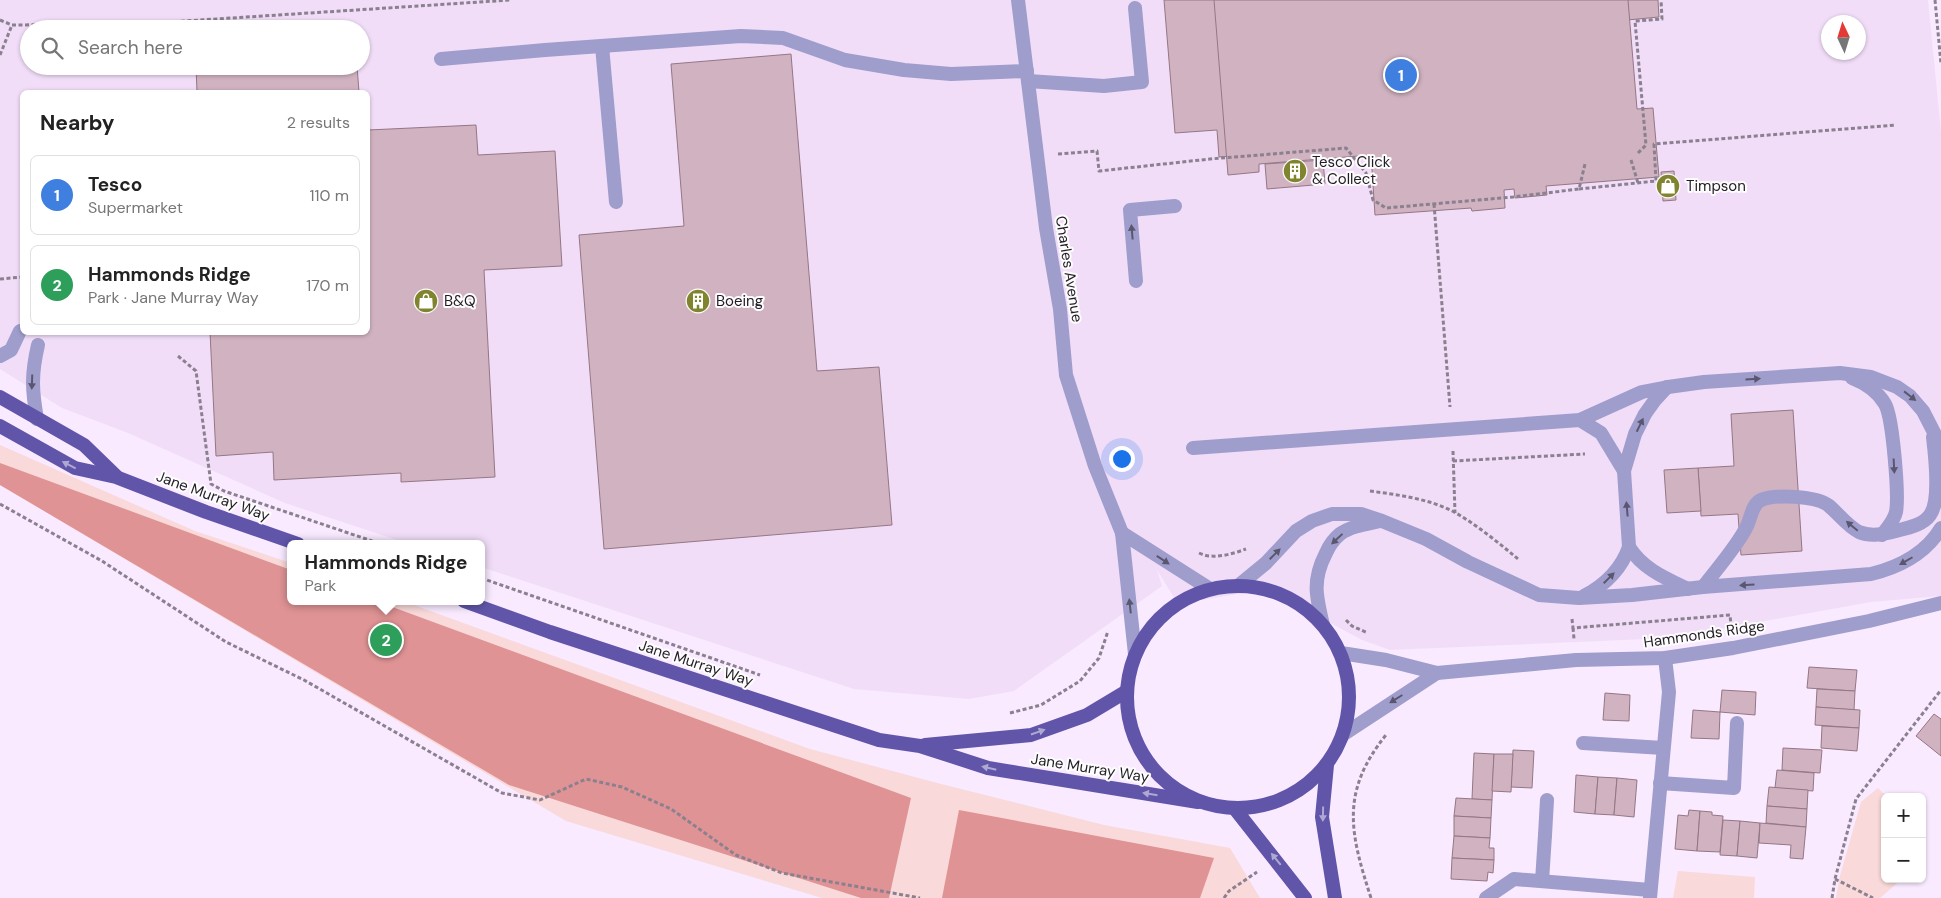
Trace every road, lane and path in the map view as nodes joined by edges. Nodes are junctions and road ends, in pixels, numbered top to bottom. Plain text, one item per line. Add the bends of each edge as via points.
1 (511, 0) edge
2 (1018, 0) edge
3 (1661, 0) edge
4 (1935, 0) edge
5 (1135, 8) dead end
6 (0, 20) edge
7 (200, 20) edge
8 (12, 25) junction
9 (20, 25) edge
10 (602, 46) junction
11 (0, 55) edge
12 (441, 59) dead end
13 (1941, 64) edge
14 (1027, 76) junction
15 (1896, 125) dead end
16 (1654, 144) junction
17 (1646, 145) junction
18 (1638, 153) dead end
19 (1037, 158) junction
20 (1631, 160) dead end
21 (1585, 164) dead end
22 (1638, 183) junction
23 (1579, 188) junction
24 (616, 202) dead end
25 (1434, 204) junction
26 (1174, 206) dead end
27 (20, 278) edge
28 (0, 279) edge
29 (1136, 281) dead end
30 (20, 331) dead end
31 (38, 345) dead end
32 (0, 356) edge
33 (178, 356) dead end
34 (1840, 373) junction
35 (1668, 387) junction
36 (0, 397) edge
37 (37, 419) junction
38 (1580, 420) junction
39 (0, 426) edge
40 (1452, 429) junction
41 (1932, 431) junction
42 (1941, 446) edge
43 (1193, 448) dead end
44 (1585, 454) dead end
45 (1453, 461) junction
46 (1624, 471) junction
47 (116, 477) junction
48 (0, 504) edge
49 (1455, 513) dead end
50 (1382, 521) junction
51 (1941, 528) edge
52 (1122, 533) junction
53 (1882, 535) junction
54 (287, 540) edge
55 (369, 540) edge
56 (1252, 547) dead end
57 (1630, 547) junction
58 (1196, 552) dead end
59 (485, 579) edge
60 (1238, 586) junction
61 (1703, 588) junction
62 (1210, 589) junction
63 (1688, 589) junction
64 (1579, 598) junction
65 (1941, 603) edge
66 (476, 605) edge
67 (1341, 614) dead end
68 (1323, 624) junction
69 (1109, 626) dead end
70 (1375, 635) dead end
71 (1341, 653) junction
72 (1135, 654) junction
73 (1665, 658) junction
74 (1437, 673) junction
75 (764, 676) dead end
76 (1941, 690) edge
77 (1126, 691) junction
78 (1386, 705) junction
79 (1002, 715) dead end
80 (1737, 723) dead end
81 (1344, 734) junction
82 (1583, 743) dead end
83 (920, 746) junction
84 (1663, 748) junction
85 (1327, 766) junction
86 (1660, 783) junction
87 (1548, 800) dead end
88 (1198, 802) junction
89 (1235, 809) junction
90 (1277, 861) junction
91 (1835, 879) junction
92 (1542, 881) junction
93 (1650, 894) edge
94 (920, 898) edge
95 (1224, 898) edge
96 (1305, 898) edge
97 (1335, 898) edge
98 (1371, 898) edge
99 (1486, 898) edge
100 (1832, 898) edge
101 (1873, 898) edge

1 - 7 path
2 - 14 street, Charles Avenue
3 - 17 path via 1662,19 1635,21
4 - 13 path
5 - 14 street via 1142,82 1104,86
6 - 8 path
8 - 9 path
8 - 11 path
10 - 12 street
10 - 14 street via 741,36 783,38 845,60 904,70
10 - 24 street
14 - 19 street, Charles Avenue
15 - 16 path
16 - 17 path
16 - 22 path via 1656,181
17 - 18 path
19 - 25 path via 1097,151 1099,170 1346,148 1366,173 1373,200 1386,208
19 - 52 street, Charles Avenue via 1060,309 1066,375 1095,466
20 - 22 path
21 - 23 path
22 - 23 path
23 - 25 path
25 - 40 path
29 -> 26 street via 1130,210
27 - 28 path
30 - 32 street via 11,350
31 -> 37 street via 32,367
33 - 55 path via 196,371 211,484
35 -> 34 street
34 -> 41 street via 1871,377 1897,387 1917,402
34 -> 53 street via 1856,379 1876,393 1889,412 1897,504 1893,520
35 - 38 street via 1642,392
46 -> 35 street via 1645,414
36 - 37 main road, Jane Murray Way
37 - 47 main road, Jane Murray Way via 84,445
38 - 40 street
38 - 46 street via 1601,433
47 -> 39 main road, Jane Murray Way via 75,468
40 - 43 street
40 - 45 path
41 - 42 street
41 - 53 street via 1936,462 1932,513 1918,524
44 - 45 path
45 - 49 path
57 -> 46 street
47 - 54 main road, Jane Murray Way
48 - 94 path via 102,561 226,642 304,680 502,793 540,800 586,779 622,787 671,809 736,855 782,873
60 -> 50 street via 1266,563 1296,531 1312,521 1332,514 1360,514
50 - 64 street via 1539,595
50 -> 68 street via 1340,534 1330,546 1316,575 1317,601
51 -> 61 street via 1910,559 1872,574
52 -> 62 street
72 -> 52 street, Charles Avenue
53 -> 61 street via 1854,529 1823,501 1798,497 1761,500 1756,504 1747,527
56 - 58 path via 1229,555
57 - 63 street via 1652,571
64 -> 57 street via 1599,588 1613,575
59 - 75 path
60 - 62 main road
60 - 68 main road via 1267,589 1298,603
61 - 63 street
62 - 72 main road via 1178,604 1153,626
63 - 64 street
65 - 73 street, Hammonds Ridge via 1869,622
66 - 83 main road, Jane Murray Way via 879,740
67 - 70 path via 1352,626
68 - 71 main road
69 - 79 path via 1099,658 1080,681 1041,705
71 - 74 street, Hammonds Ridge
71 - 81 main road via 1349,679 1350,707
72 - 77 main road
73 - 74 street, Hammonds Ridge via 1576,660
73 - 84 street via 1669,692
74 -> 78 street, Hammonds Ridge
76 - 91 path via 1856,798
83 -> 77 main road, Jane Murray Way via 1031,735 1087,715
77 - 88 main road via 1130,726 1144,758 1168,784
78 - 81 street, Hammonds Ridge
78 - 98 path via 1388,732 1373,750 1352,802 1356,846
80 - 86 street via 1734,788
81 - 85 main road
82 - 84 street via 1602,738
88 -> 83 main road, Jane Murray Way via 988,768
84 - 86 street
85 - 89 main road, Jane Murray Way via 1302,789 1278,801
85 -> 97 main road via 1322,817
86 - 93 street
87 - 92 street
88 - 89 main road, Jane Murray Way
90 -> 89 main road
90 - 95 path via 1249,877
90 - 96 main road
91 - 100 path
91 - 101 path
92 - 93 street
92 - 99 street via 1514,879

